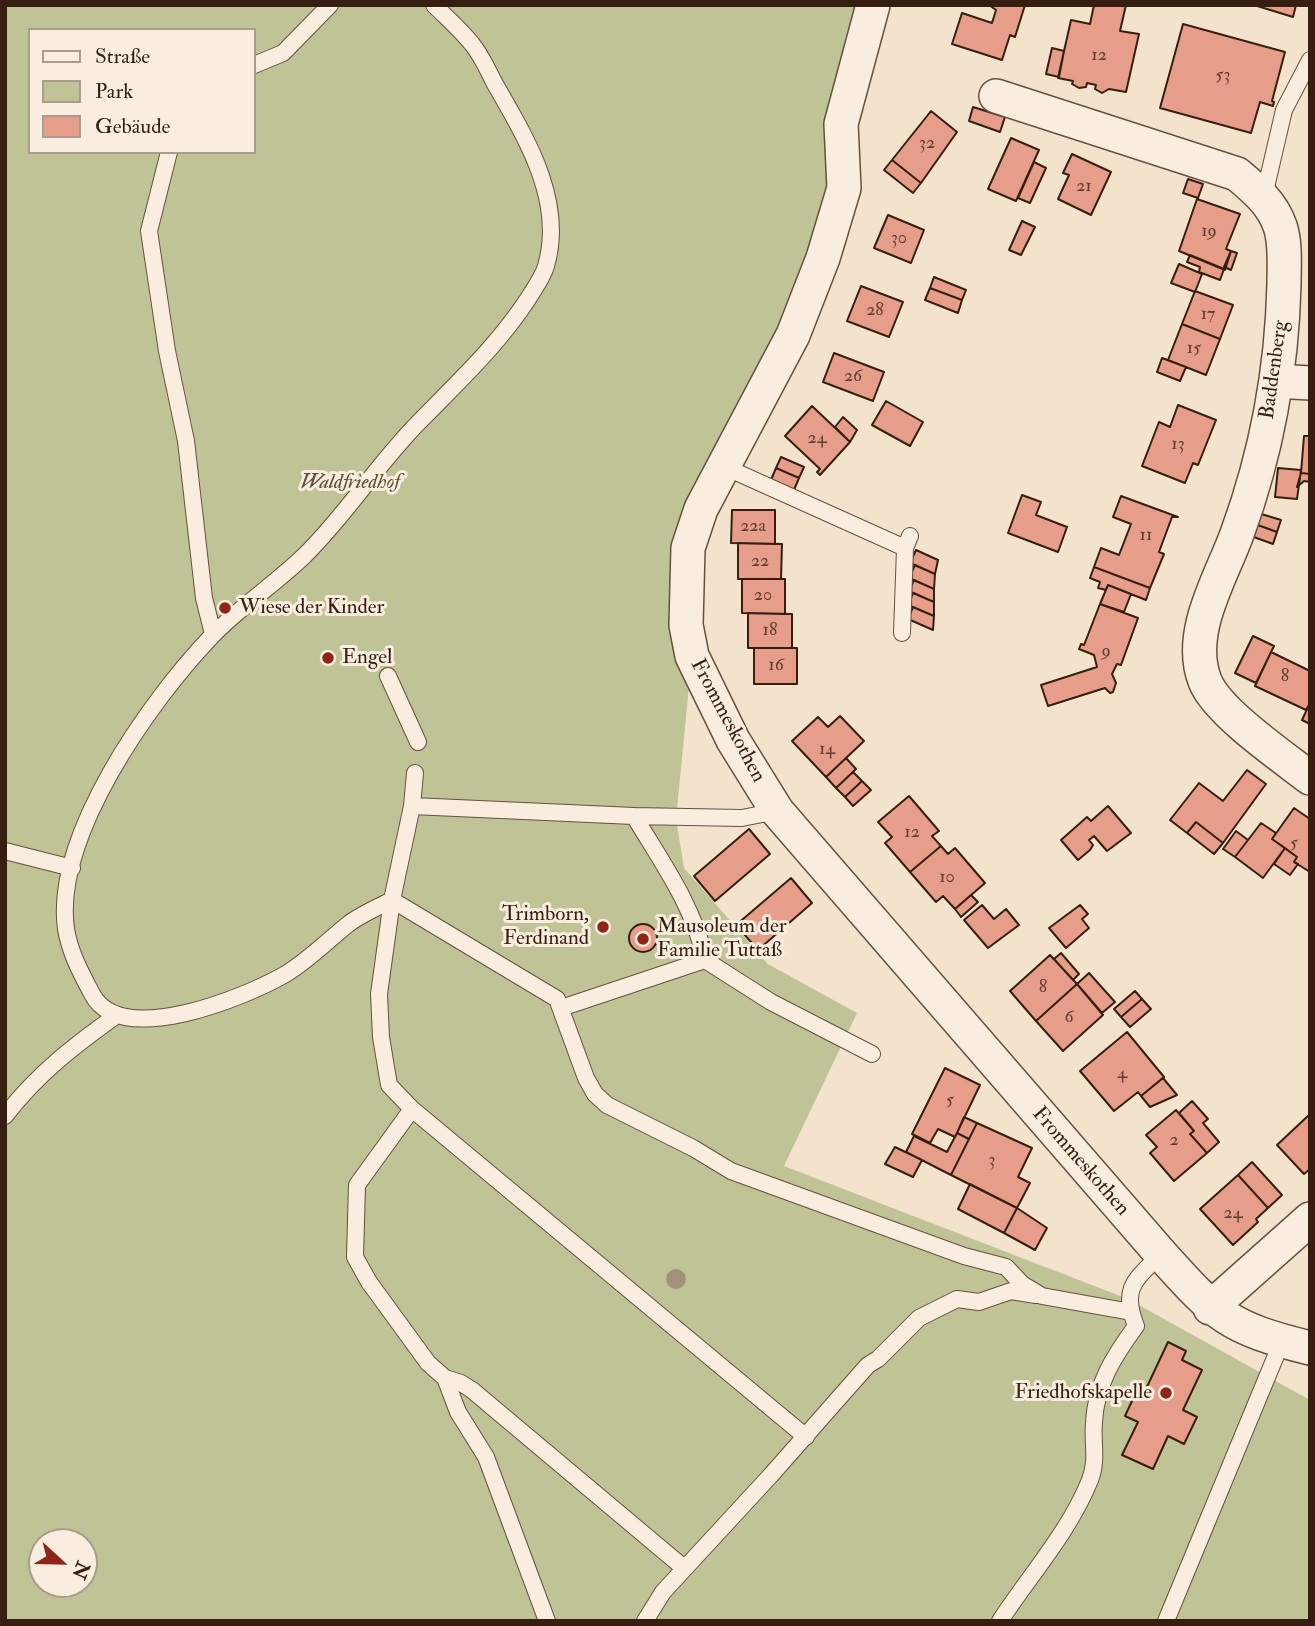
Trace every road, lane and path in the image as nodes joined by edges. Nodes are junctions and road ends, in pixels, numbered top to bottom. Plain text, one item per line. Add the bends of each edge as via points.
1 (330, 5) edge
2 (434, 5) edge
3 (873, 5) edge
4 (1310, 60) edge
5 (256, 64) edge
6 (996, 96) dead end
7 (168, 154) edge
8 (1264, 196) junction
9 (1276, 381) junction
10 (1310, 383) edge
11 (725, 467) junction
12 (902, 633) dead end
13 (213, 635) junction
14 (388, 676) dead end
15 (418, 742) dead end
16 (415, 773) dead end
17 (1310, 778) edge
18 (412, 806) junction
19 (777, 811) junction
20 (634, 816) junction
21 (5, 851) edge
22 (72, 868) junction
23 (392, 900) junction
24 (705, 960) junction
25 (561, 1008) junction
26 (117, 1015) junction
27 (872, 1054) dead end
28 (412, 1109) junction
29 (5, 1116) edge
30 (1310, 1219) edge
31 (1161, 1254) junction
32 (1042, 1296) junction
33 (1210, 1308) junction
34 (1131, 1312) junction
35 (1296, 1345) edge
36 (445, 1378) junction
37 (806, 1437) junction
38 (684, 1568) junction
39 (547, 1621) edge
40 (645, 1621) edge
41 (1000, 1621) edge
42 (1166, 1621) edge

1 - 5 lane via 284,53
2 - 13 lane via 474,46 536,159 552,238 546,270 480,364 417,424 322,538
3 - 11 street, Frommeskothen via 841,124 844,188 823,258 793,335
4 - 8 lane via 1284,110
6 - 8 street, Baddenberg via 1237,174
7 - 13 lane via 149,231 186,441 204,598
8 - 9 street, Baddenberg via 1280,227 1284,267
9 - 10 street
9 - 17 street, Baddenberg via 1238,530 1202,627 1200,653 1205,682 1226,708
11 - 12 lane via 907,542
11 - 19 street, Frommeskothen via 701,509 688,548 686,625 704,684
13 - 22 lane via 171,682 115,767 87,814
14 - 15 lane
16 - 18 lane
18 - 20 lane
18 - 23 lane
19 - 20 lane via 742,818
19 - 31 street, Frommeskothen
20 - 24 lane via 683,901
21 - 22 lane
22 - 26 lane via 66,928 76,963 98,1005
23 - 25 lane via 557,999
23 - 26 lane via 356,919 288,973 246,994 195,1013 140,1018
23 - 28 lane via 379,994 381,1037 389,1085
24 - 25 lane
24 - 27 lane via 771,1002
25 - 32 lane via 586,1078 607,1105 731,1171 1006,1267
26 - 29 lane via 59,1057
28 - 36 lane via 357,1185 355,1256 428,1363
28 - 37 lane
30 - 33 street
31 - 33 street, Frommeskothen
31 - 34 lane via 1135,1280 1128,1299
32 - 34 lane
32 - 37 lane via 1011,1291 979,1302 957,1300 919,1318 868,1365
33 - 35 street, Frommeskothen via 1235,1325
34 - 41 lane via 1136,1326 1114,1355 1098,1391 1093,1424 1096,1462 1090,1480 1076,1512
35 - 42 lane
36 - 38 lane via 472,1390
36 - 39 lane via 458,1412 486,1457
37 - 38 lane
38 - 40 lane

